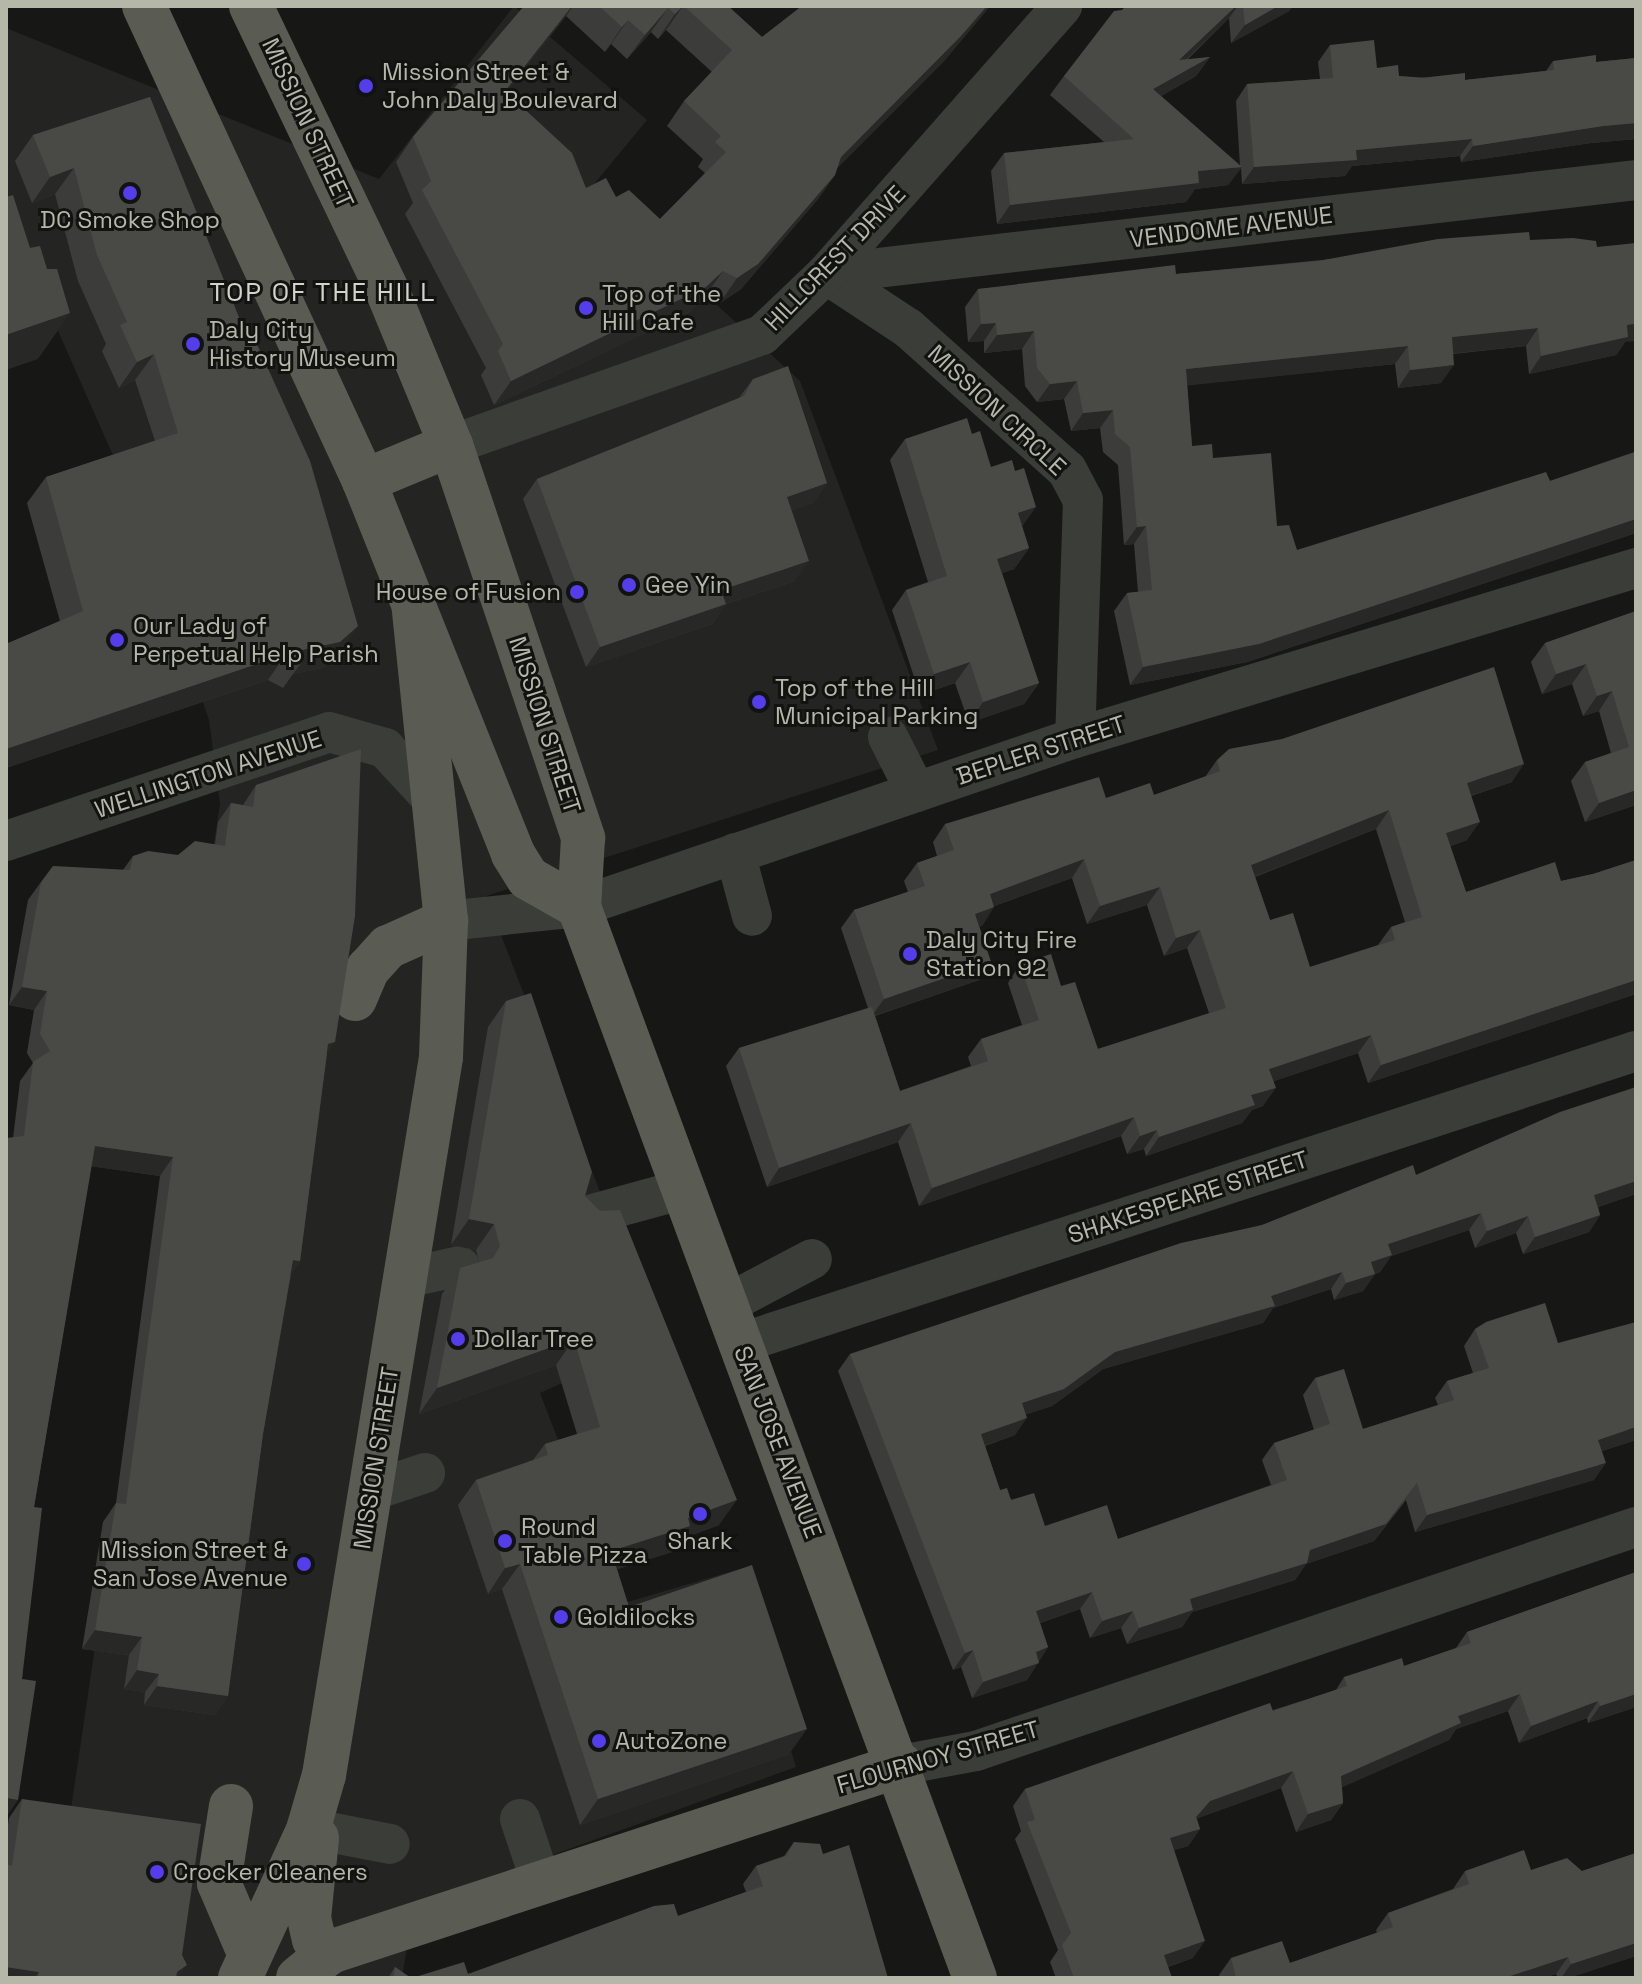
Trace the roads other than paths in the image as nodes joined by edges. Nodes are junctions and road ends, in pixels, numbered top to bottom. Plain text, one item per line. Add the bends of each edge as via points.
1 (144, 6) edge
2 (251, 6) edge
3 (1062, 6) edge
4 (1636, 180) edge
5 (826, 274) junction
6 (451, 445) junction
7 (364, 481) junction
8 (1636, 568) edge
9 (415, 624) junction
10 (888, 737) dead end
11 (1075, 738) junction
12 (916, 792) junction
13 (436, 803) junction
14 (6, 841) edge
15 (735, 853) junction
16 (579, 907) junction
17 (752, 916) dead end
18 (446, 921) junction
19 (355, 999) dead end
20 (1636, 1051) edge
21 (684, 1189) junction
22 (589, 1215) edge
23 (812, 1259) dead end
24 (460, 1266) edge
25 (406, 1278) junction
26 (734, 1323) junction
27 (425, 1473) dead end
28 (371, 1491) junction
29 (1636, 1527) edge
30 (901, 1765) junction
31 (324, 1775) junction
32 (231, 1806) dead end
33 (520, 1819) dead end
34 (318, 1830) junction
35 (390, 1844) dead end
36 (541, 1882) junction
37 (313, 1965) edge
38 (244, 1966) edge
39 (975, 1978) edge

1 - 7 main road
2 - 6 main road, MISSION STREET via 387,290
3 - 5 street, HILLCREST DRIVE
4 - 5 street, VENDOME AVENUE
5 - 6 street, HILLCREST DRIVE via 762,335
5 - 11 street, MISSION CIRCLE via 908,328 1067,470 1083,500
6 - 7 main road
6 - 16 main road, MISSION STREET via 583,838
7 - 9 main road
8 - 11 street, BEPLER STREET
9 - 13 main road, MISSION STREET
9 - 16 main road via 513,854 528,878
10 - 12 street
11 - 12 street, BEPLER STREET
12 - 15 street, BEPLER STREET
13 - 14 street, WELLINGTON AVENUE via 385,748 329,732
13 - 18 main road, MISSION STREET
15 - 16 street, BEPLER STREET
15 - 17 street
16 - 18 street, BEPLER STREET
16 - 21 main road, SAN JOSE AVENUE
18 - 19 main road via 388,947 368,969
18 - 25 main road, MISSION STREET via 441,1057
20 - 26 street, SHAKESPEARE STREET
21 - 22 street
21 - 26 main road, SAN JOSE AVENUE
23 - 26 street
24 - 25 street
25 - 28 main road, MISSION STREET
26 - 30 main road, SAN JOSE AVENUE
27 - 28 street
28 - 31 main road, MISSION STREET
29 - 30 street, FLOURNOY STREET via 976,1751
30 - 36 main road, FLOURNOY STREET
30 - 39 main road, SAN JOSE AVENUE
31 - 34 main road
31 - 38 main road, MISSION STREET via 308,1830
32 - 38 main road via 219,1883
33 - 36 street
34 - 35 street
34 - 37 main road via 309,1918
36 - 37 main road, FLOURNOY STREET

